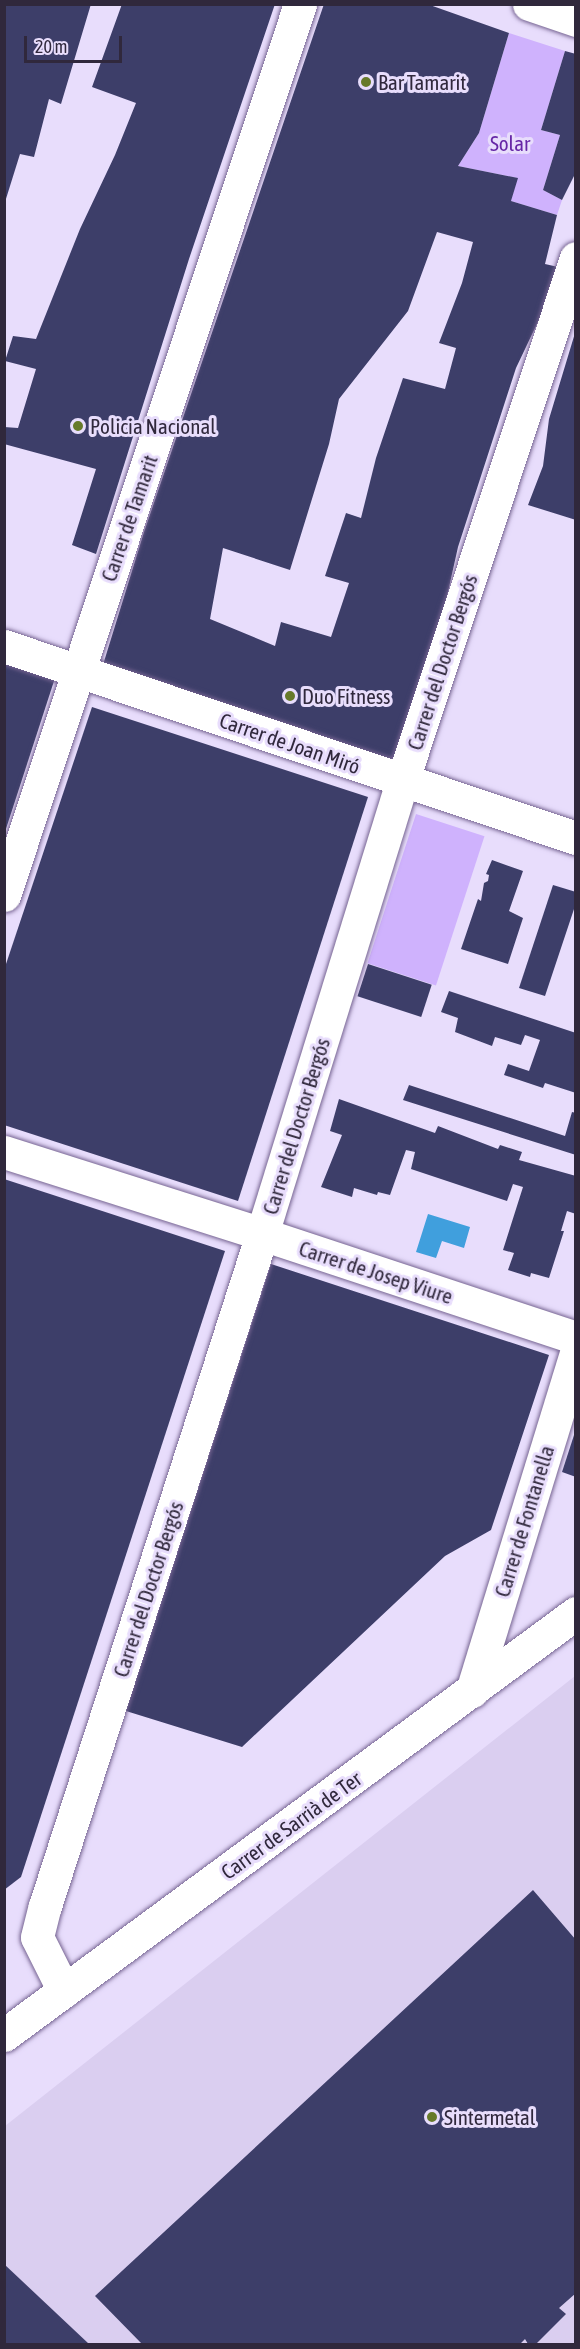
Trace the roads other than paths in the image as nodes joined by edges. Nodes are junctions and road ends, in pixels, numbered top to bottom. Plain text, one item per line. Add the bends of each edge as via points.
1 (300, 4) edge
2 (529, 4) edge
3 (576, 20) edge
4 (576, 258) edge
5 (4, 646) edge
6 (77, 670) junction
7 (402, 782) junction
8 (576, 838) edge
9 (4, 895) edge
10 (4, 1152) edge
11 (262, 1234) junction
12 (576, 1338) edge
13 (576, 1352) edge
14 (576, 1613) edge
15 (472, 1691) junction
16 (64, 1991) junction
17 (13, 2017) edge

1 - 6 street, Carrer de Tamarit
2 - 3 street
4 - 7 street, Carrer del Doctor Bergós
5 - 6 street, Carrer de Joan Miró
6 - 7 street, Carrer de Joan Miró
6 - 9 street, Carrer de Tamarit
7 - 8 street, Carrer de Joan Miró
7 - 11 street, Carrer del Doctor Bergós
10 - 11 street, Carrer de Josep Viure
11 - 12 street, Carrer de Josep Viure
11 - 16 street, Carrer del Doctor Bergós via 37,1937
13 - 15 street, Carrer de Fontanella
14 - 15 street, Carrer de Sarrià de Ter
15 - 16 street, Carrer de Sarrià de Ter
16 - 17 street, Carrer de Sarrià de Ter

